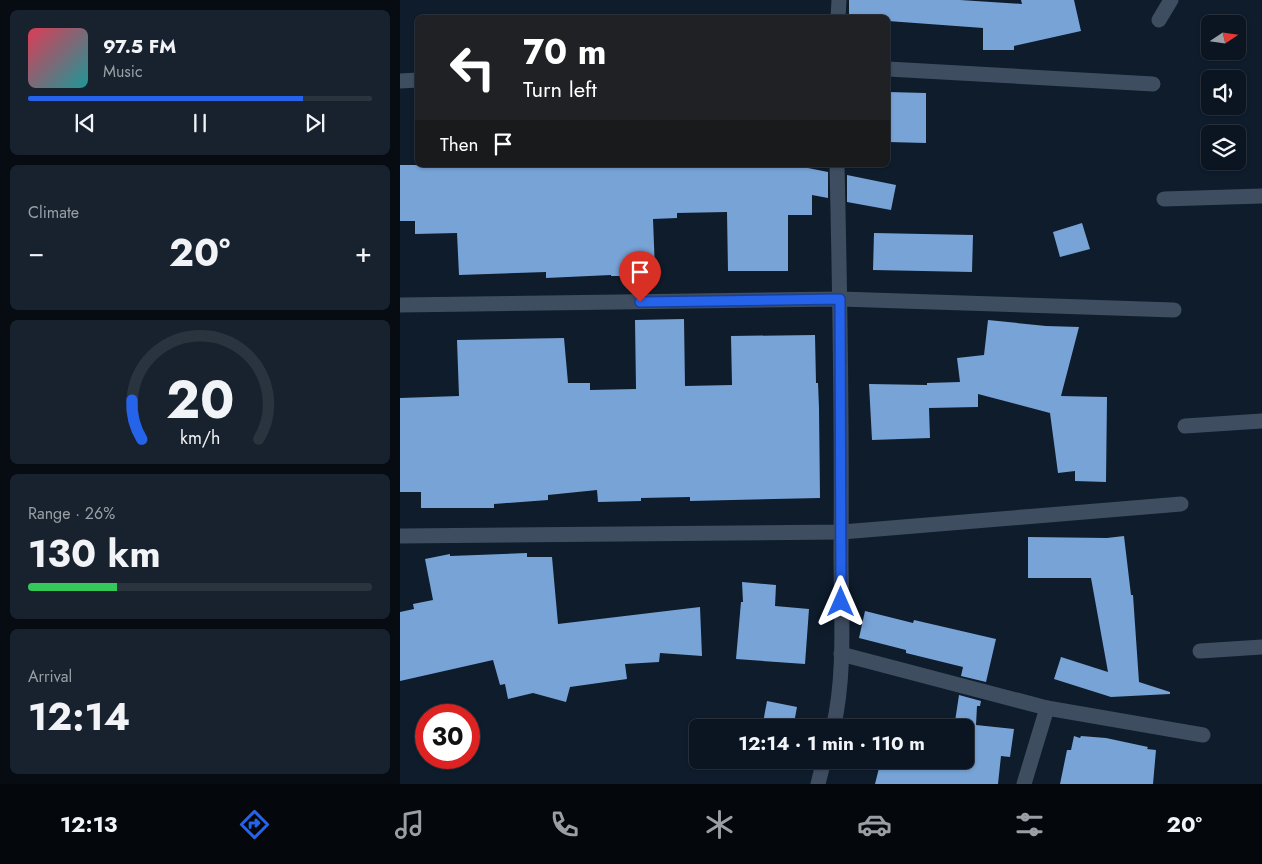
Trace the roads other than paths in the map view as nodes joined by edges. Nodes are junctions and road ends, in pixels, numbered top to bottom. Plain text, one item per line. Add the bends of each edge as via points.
1 (839, 0) edge
2 (1171, 0) edge
3 (838, 15) edge
4 (1159, 20) dead end
5 (890, 69) edge
6 (415, 80) edge
7 (400, 81) edge
8 (1153, 84) dead end
9 (837, 167) edge
10 (1262, 196) edge
11 (1164, 199) dead end
12 (840, 299) junction
13 (400, 305) edge
14 (1174, 310) dead end
15 (1262, 421) edge
16 (1185, 426) dead end
17 (1181, 504) dead end
18 (842, 532) junction
19 (400, 536) edge
20 (1262, 647) edge
21 (1200, 651) dead end
22 (840, 654) junction
23 (1047, 708) junction
24 (834, 719) edge
25 (1203, 735) dead end
26 (822, 769) edge
27 (818, 784) edge
28 (1024, 784) edge

1 - 3 street
2 - 4 street
5 - 8 street
6 - 7 street
9 - 12 street
10 - 11 street
12 - 13 street
12 - 14 street
12 - 18 street
15 - 16 street
17 - 18 street
18 - 19 street
18 - 22 street
20 - 21 street
22 - 23 street
22 - 24 street
23 - 25 street
23 - 28 street
26 - 27 street

